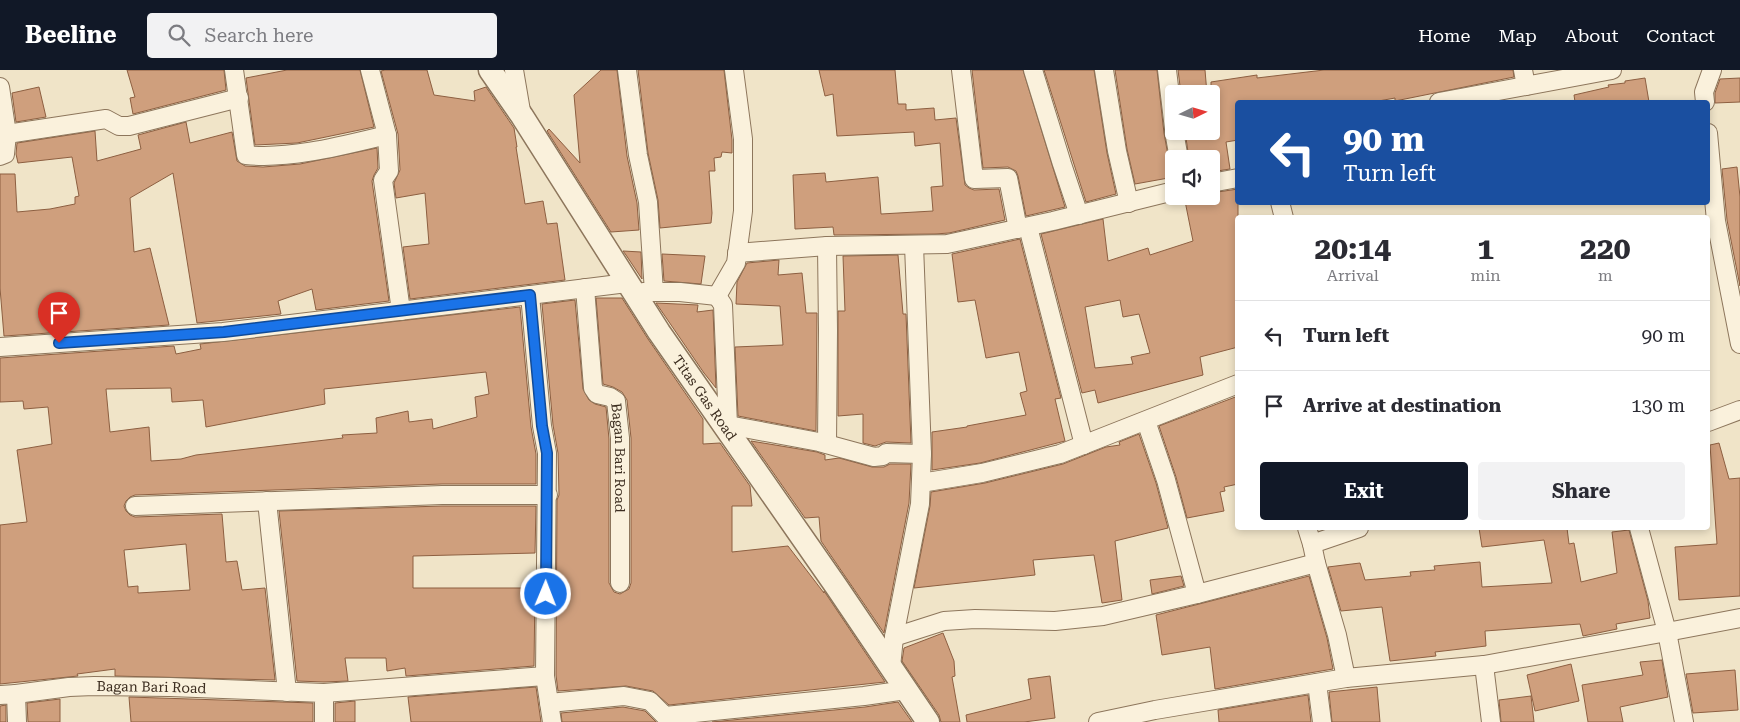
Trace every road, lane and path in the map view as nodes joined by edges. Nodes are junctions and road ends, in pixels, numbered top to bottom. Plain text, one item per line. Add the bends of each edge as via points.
1 (234, 70) edge
2 (370, 70) edge
3 (490, 70) edge
4 (514, 70) edge
5 (626, 70) edge
6 (734, 70) edge
7 (961, 70) edge
8 (1033, 70) edge
9 (1104, 70) edge
10 (1167, 70) edge
11 (1612, 70) edge
12 (1712, 70) edge
13 (1524, 78) edge
14 (1169, 85) edge
15 (0, 87) edge
16 (239, 98) junction
17 (1446, 100) edge
18 (1705, 100) edge
19 (522, 116) junction
20 (7, 134) junction
21 (387, 135) junction
22 (1710, 155) edge
23 (0, 156) edge
24 (1235, 179) edge
25 (1220, 181) edge
26 (1165, 193) edge
27 (1129, 203) junction
28 (1079, 215) junction
29 (1023, 228) junction
30 (914, 245) junction
31 (827, 246) junction
32 (737, 253) junction
33 (585, 288) junction
34 (638, 289) junction
35 (530, 295) junction
36 (717, 296) junction
37 (401, 311) junction
38 (1740, 344) edge
39 (0, 347) edge
40 (1235, 385) edge
41 (1740, 410) edge
42 (1146, 421) junction
43 (1710, 421) edge
44 (729, 430) junction
45 (827, 444) junction
46 (1084, 445) junction
47 (922, 454) junction
48 (921, 483) junction
49 (548, 495) junction
50 (267, 501) junction
51 (135, 506) dead end
52 (1347, 530) edge
53 (1640, 530) edge
54 (1310, 536) edge
55 (1316, 563) junction
56 (620, 583) dead end
57 (1197, 594) junction
58 (1740, 618) edge
59 (1667, 632) junction
60 (894, 637) junction
61 (1484, 665) junction
62 (891, 667) junction
63 (545, 676) junction
64 (1346, 678) junction
65 (1317, 683) junction
66 (906, 690) junction
67 (287, 692) junction
68 (324, 693) junction
69 (8, 694) edge
70 (549, 702) junction
71 (665, 719) edge
72 (17, 722) edge
73 (324, 722) edge
74 (552, 722) edge
75 (928, 722) edge
76 (1098, 722) edge
77 (1322, 722) edge
78 (1491, 722) edge
79 (1684, 722) edge

1 - 16 street
2 - 21 street
3 - 19 street, Titas Gas Road
4 - 19 street
5 - 34 street via 648,202
6 - 32 street via 743,139 744,211
7 - 29 street via 974,179 1008,178
8 - 28 street
9 - 27 street
10 - 14 street
11 - 13 street
12 - 18 street via 1704,92
13 - 17 street
15 - 20 street
16 - 20 street via 129,126 119,126 106,119
16 - 21 street via 246,155 263,157 333,148
19 - 34 street, Titas Gas Road
20 - 23 street via 5,154
21 - 37 street via 389,171 384,180
22 - 38 street via 1716,221
24 - 25 street
26 - 27 street
27 - 28 street
28 - 29 street
29 - 30 street via 947,244
29 - 46 street
30 - 31 street
30 - 47 street
31 - 32 street
31 - 45 street
32 - 36 street via 736,263
33 - 34 street
33 - 35 street
33 - 56 street, Bagan Bari Road via 593,388 597,394 616,401 618,411
34 - 36 street
34 - 44 street, Titas Gas Road via 658,332
35 - 37 street
35 - 49 street via 547,453
36 - 44 street via 723,305
37 - 39 street via 224,332
40 - 42 street
41 - 43 street
42 - 46 street
42 - 57 street via 1166,480
44 - 45 street
44 - 62 street, Titas Gas Road
45 - 47 street via 879,457 886,452
46 - 48 street via 982,473
47 - 48 street
48 - 60 street via 920,504
49 - 50 street
49 - 63 street
50 - 51 street
50 - 67 street
52 - 54 street
53 - 59 street
54 - 55 street
55 - 57 street
55 - 64 street
57 - 60 street via 1103,616 1055,621 944,621
58 - 59 street
59 - 61 street
59 - 79 street
60 - 62 street
61 - 64 street
61 - 78 street
62 - 66 street, Titas Gas Road
63 - 68 street, Bagan Bari Road
63 - 70 street
64 - 65 street
65 - 76 street
65 - 77 street
66 - 71 street
66 - 75 street, Titas Gas Road
67 - 68 street, Bagan Bari Road
67 - 69 street, Bagan Bari Road via 94,686
68 - 73 street
69 - 72 street, Bagan Bari Road
70 - 71 street via 624,696 650,701
70 - 74 street

